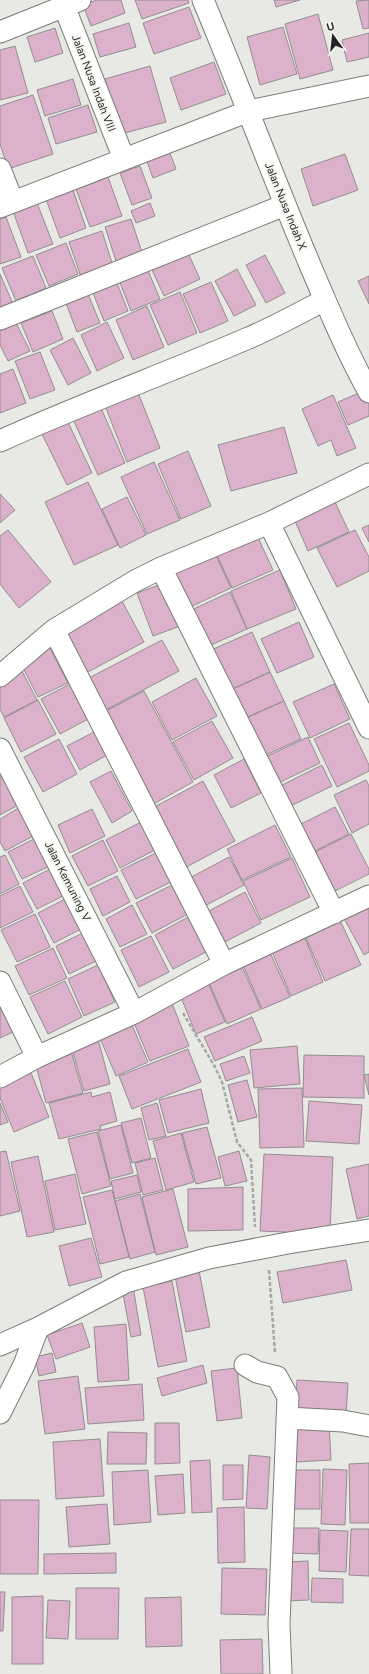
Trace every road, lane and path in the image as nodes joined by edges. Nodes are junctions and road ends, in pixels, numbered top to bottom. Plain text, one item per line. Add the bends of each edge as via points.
1 (203, 0) edge
2 (72, 3) edge
3 (0, 32) edge
4 (369, 86) edge
5 (249, 111) junction
6 (124, 160) junction
7 (0, 169) edge
8 (6, 205) edge
9 (285, 205) junction
10 (325, 300) junction
11 (0, 320) edge
12 (369, 392) edge
13 (0, 441) edge
14 (369, 474) edge
15 (269, 523) junction
16 (161, 568) junction
17 (54, 630) junction
18 (0, 676) edge
19 (369, 728) edge
20 (0, 749) edge
21 (369, 896) edge
22 (334, 913) junction
23 (224, 964) junction
24 (0, 982) edge
25 (171, 993) junction
26 (134, 1013) junction
27 (37, 1057) junction
28 (0, 1077) edge
29 (369, 1230) edge
30 (262, 1248) junction
31 (38, 1328) junction
32 (0, 1345) edge
33 (245, 1365) dead end
34 (277, 1377) junction
35 (0, 1413) edge
36 (287, 1418) junction
37 (369, 1426) edge
38 (281, 1674) edge

1 - 5 street, Jalan Nusa Indah X
2 - 3 street
2 - 6 street, Jalan Nusa Indah VIII
4 - 5 street
5 - 6 street
5 - 9 street, Jalan Nusa Indah X
6 - 8 street
7 - 8 street
9 - 10 street, Jalan Nusa Indah X
9 - 11 street
10 - 12 street, Jalan Nusa Indah X
10 - 13 street via 248,338 127,389 52,417
14 - 15 street
15 - 16 street
15 - 19 street
16 - 17 street
16 - 22 street
17 - 18 street
17 - 23 street
20 - 26 street, Jalan Kemuning V
21 - 22 street
22 - 23 street
23 - 25 street
24 - 27 street
25 - 26 street
25 - 30 path via 215,1067 222,1082 238,1142 251,1160
26 - 27 street
27 - 28 street
29 - 30 street
30 - 31 street via 209,1258 126,1282
30 - 34 path
31 - 32 street
31 - 35 street via 24,1365
33 - 34 street via 257,1372
34 - 36 street via 288,1397
36 - 37 street via 343,1421
36 - 38 street via 279,1624

